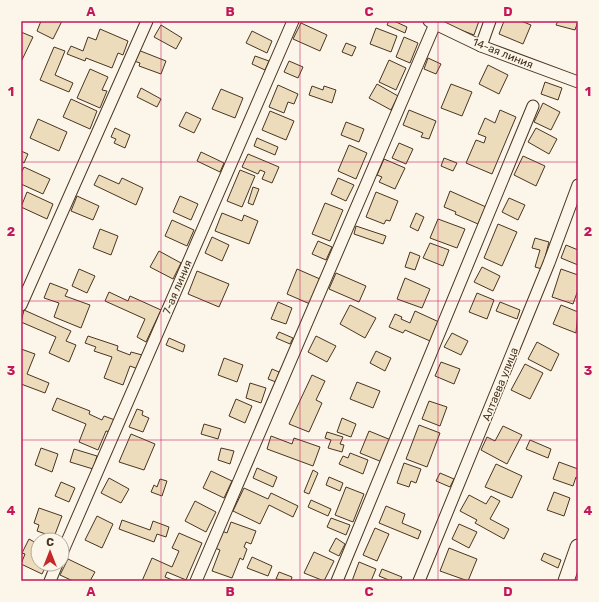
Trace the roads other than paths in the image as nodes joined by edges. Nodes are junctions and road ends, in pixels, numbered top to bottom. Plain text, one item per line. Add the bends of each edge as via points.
1 (147, 21) edge
2 (293, 21) edge
3 (490, 21) edge
4 (432, 22) edge
5 (481, 46) junction
6 (578, 82) edge
7 (533, 106) dead end
8 (578, 185) edge
9 (21, 305) edge
10 (70, 535) edge
11 (578, 547) edge
12 (196, 581) edge
13 (337, 581) edge
14 (420, 581) edge
15 (566, 581) edge

1 - 9 street
2 - 10 street, 7-ая линия
3 - 5 street
4 - 5 street, 14-ая линия
4 - 12 street
5 - 6 street, 14-ая линия
7 - 13 street
8 - 14 street, Алтаева улица
11 - 15 street

